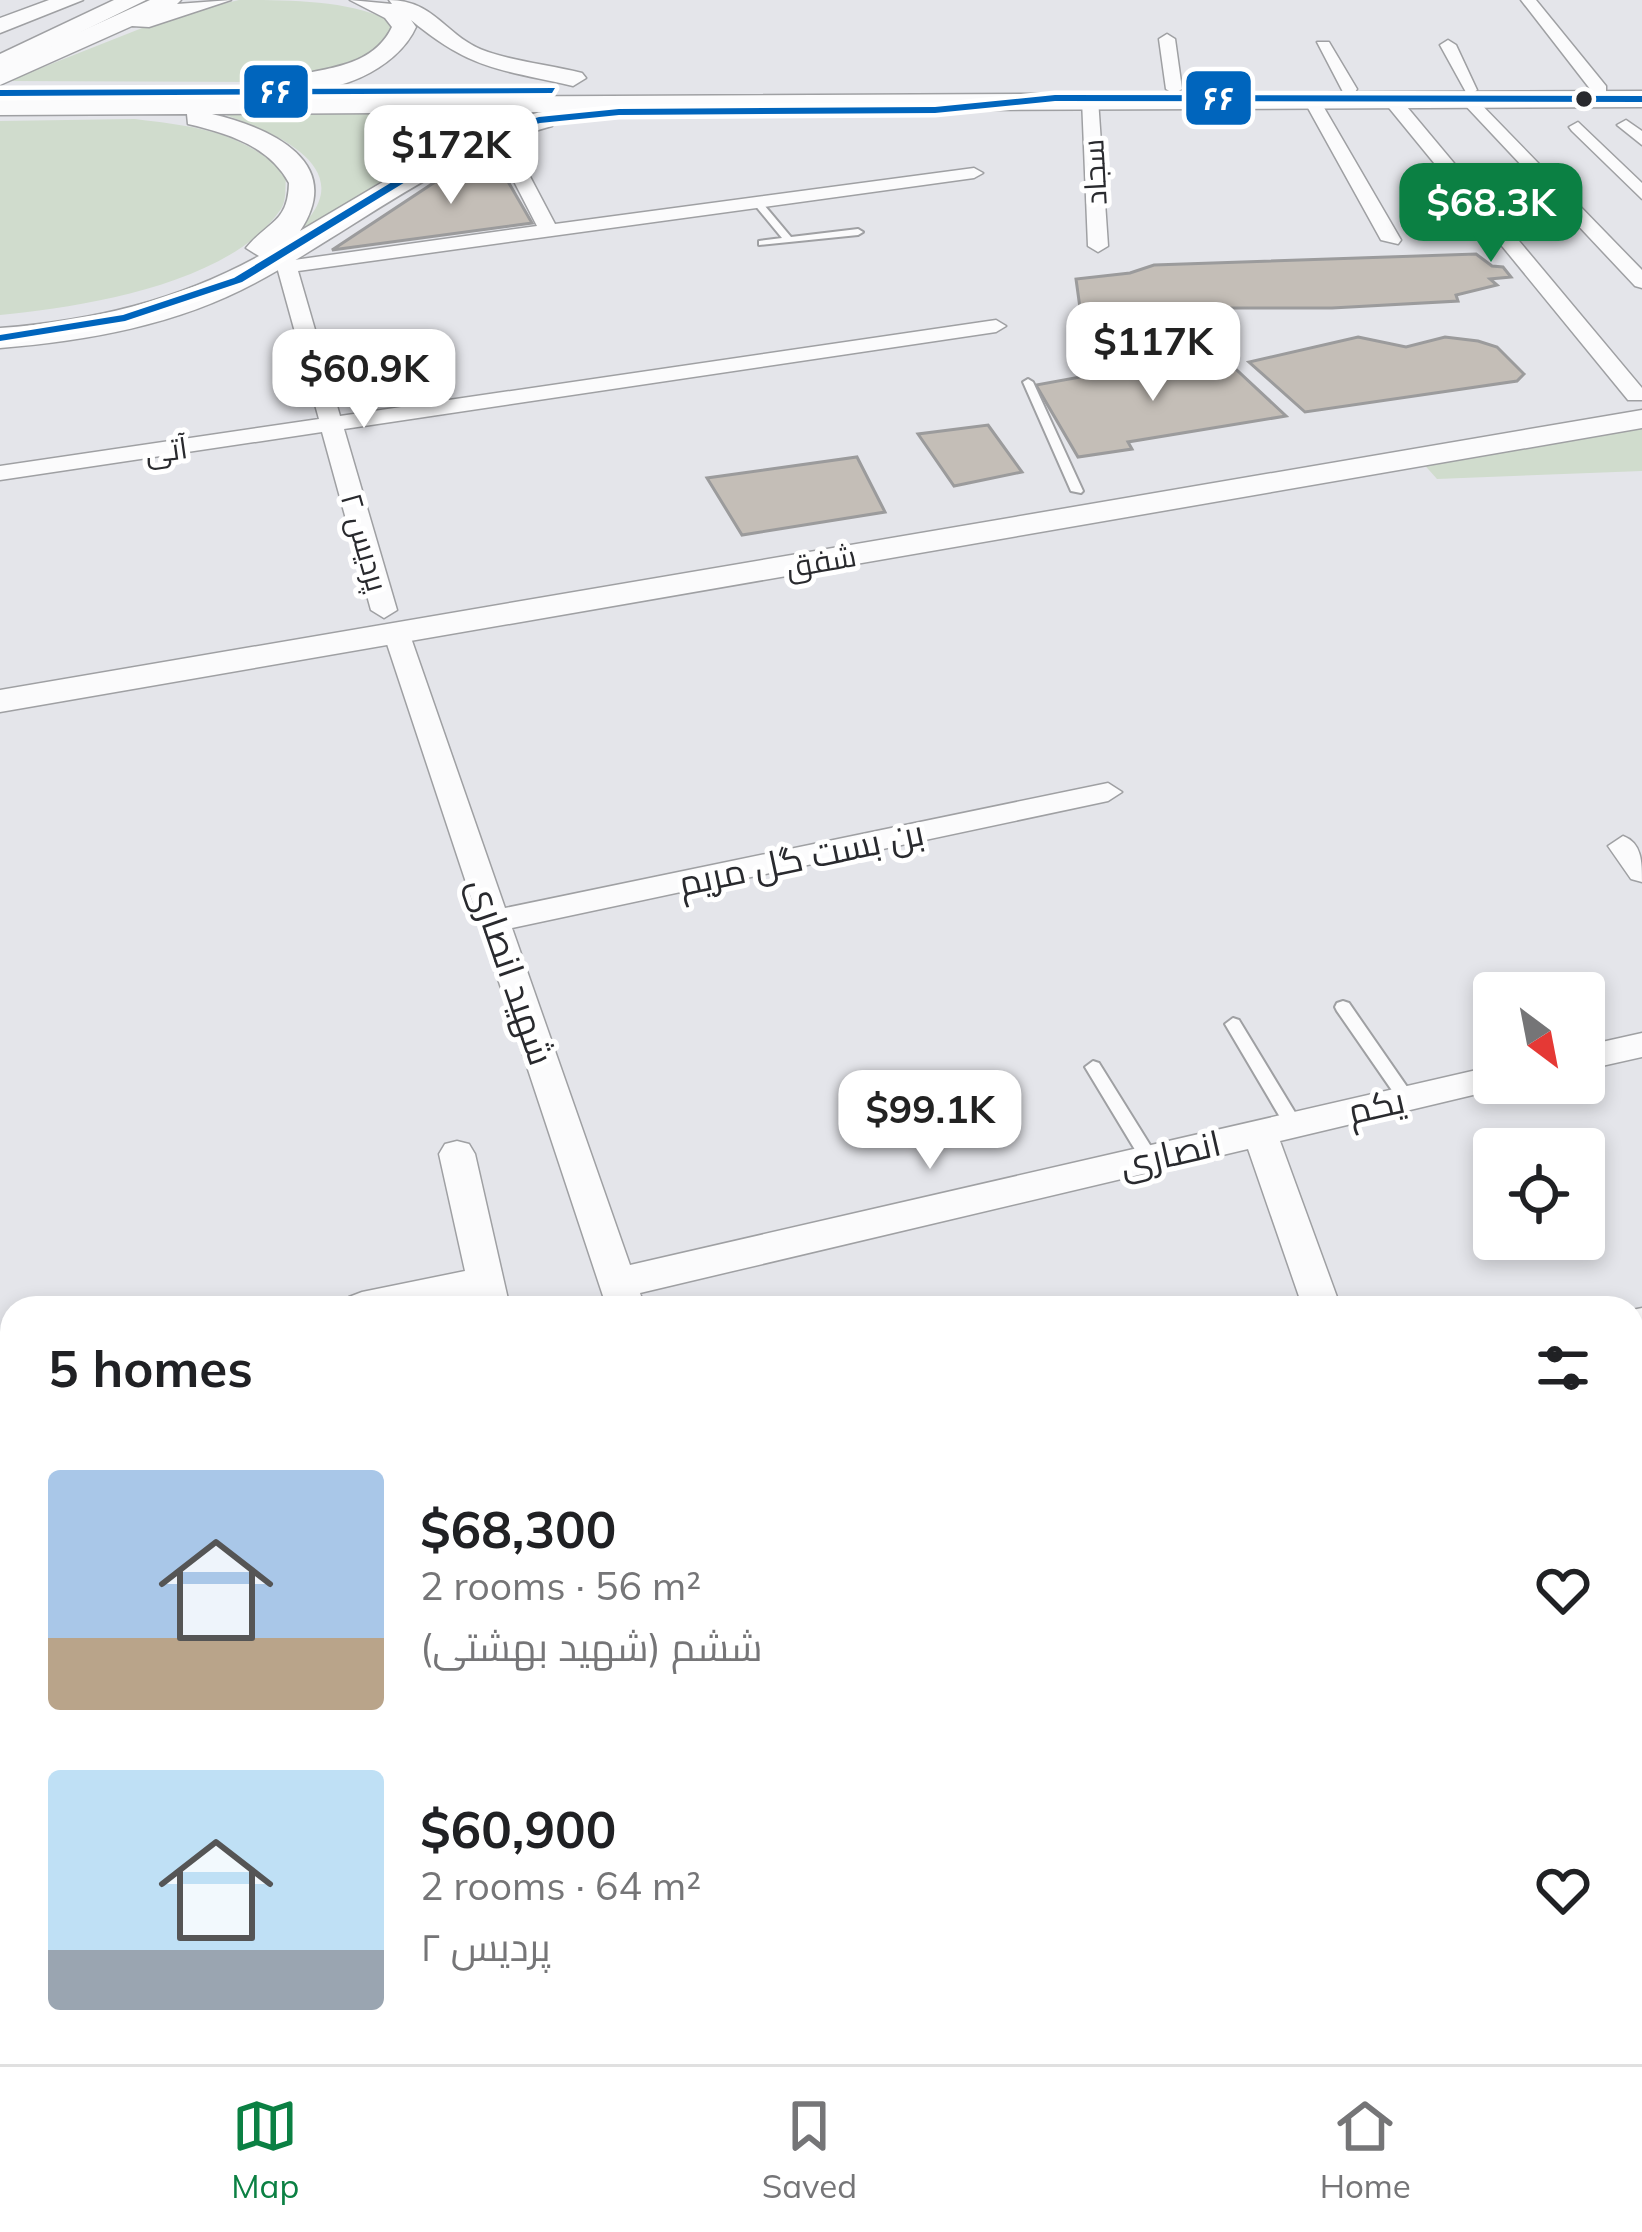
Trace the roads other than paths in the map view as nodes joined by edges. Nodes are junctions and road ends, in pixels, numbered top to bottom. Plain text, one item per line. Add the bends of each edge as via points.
1 (100, 0) edge
2 (134, 0) edge
3 (169, 0) edge
4 (219, 0) edge
5 (362, 0) edge
6 (401, 0) edge
7 (1528, 0) edge
8 (60, 2) edge
9 (0, 26) edge
10 (1168, 39) dead end
11 (0, 44) edge
12 (1323, 44) dead end
13 (1448, 45) dead end
14 (44, 56) junction
15 (0, 64) edge
16 (0, 77) edge
17 (1174, 89) junction
18 (1349, 89) junction
19 (1600, 90) junction
20 (1642, 90) edge
21 (0, 93) edge
22 (1054, 94) junction
23 (1469, 94) junction
24 (1090, 98) junction
25 (78, 99) junction
26 (119, 99) junction
27 (1311, 99) junction
28 (1391, 99) junction
29 (1642, 99) edge
30 (0, 106) edge
31 (1626, 125) dead end
32 (1578, 127) dead end
33 (497, 131) junction
34 (1642, 140) edge
35 (974, 173) dead end
36 (1642, 194) edge
37 (758, 202) junction
38 (549, 230) junction
39 (858, 232) dead end
40 (789, 240) junction
41 (1391, 240) dead end
42 (762, 243) dead end
43 (1099, 245) dead end
44 (1642, 282) edge
45 (0, 323) edge
46 (996, 326) dead end
47 (0, 338) edge
48 (1028, 382) dead end
49 (1640, 403) edge
50 (332, 426) junction
51 (0, 473) edge
52 (1077, 491) junction
53 (390, 622) junction
54 (0, 675) edge
55 (0, 700) edge
56 (1108, 792) dead end
57 (1623, 846) dead end
58 (1642, 872) edge
59 (494, 921) junction
60 (1343, 1007) dead end
61 (1234, 1024) dead end
62 (1642, 1045) edge
63 (1605, 1053) edge
64 (1093, 1067) dead end
65 (1473, 1083) edge
66 (1406, 1098) junction
67 (1276, 1128) junction
68 (457, 1154) dead end
69 (1149, 1158) junction
70 (412, 1296) edge
71 (483, 1296) edge
72 (489, 1296) edge
73 (622, 1296) edge
74 (1319, 1296) edge

1 - 11 highway
2 - 15 highway
3 - 14 main road
4 - 14 main road
5 - 26 main road via 404,27 400,43 381,58 301,82
6 - 22 main road via 459,48 530,73 929,80
7 - 19 street
8 - 9 main road
10 - 17 street
12 - 18 street
13 - 23 street
14 - 16 main road
17 - 18 main road
17 - 22 main road
18 - 23 main road
19 - 20 main road
19 - 23 main road
21 - 25 main road
22 - 24 main road
22 - 26 main road
22 - 33 main road via 935,110 619,112
23 - 28 main road
23 - 29 main road
23 - 44 street
24 - 27 main road
24 - 43 street, سجاد
25 - 26 main road
25 - 30 main road
26 - 45 main road via 204,118 280,149 302,174 296,218 238,263 191,283
27 - 28 main road
27 - 41 street
28 - 49 street
31 - 34 street
32 - 36 street
33 - 38 street
33 - 47 main road via 433,159 238,280 125,318
35 - 37 street
37 - 38 street
37 - 40 lane
38 - 50 street, پردیس ۲ via 287,267
39 - 40 lane
40 - 42 lane
46 - 50 street, آتی
48 - 52 lane
49 - 52 main road, شفق
49 - 53 main road, شفق
50 - 51 street, آتی
50 - 53 street, پردیس ۲
52 - 53 main road, شفق
53 - 54 main road, شفق
53 - 55 main road, شفق
53 - 59 street, شهید انصاری
56 - 59 street, بن بست گل مریم
57 - 58 street
59 - 73 street, شهید انصاری
60 - 66 lane
61 - 67 lane
62 - 63 street
64 - 69 lane
65 - 66 street, یکم
66 - 67 street, یکم
67 - 69 street, انصاری
67 - 74 street, انصاری
68 - 72 street
69 - 73 street, انصاری
70 - 71 street via 457,1285

